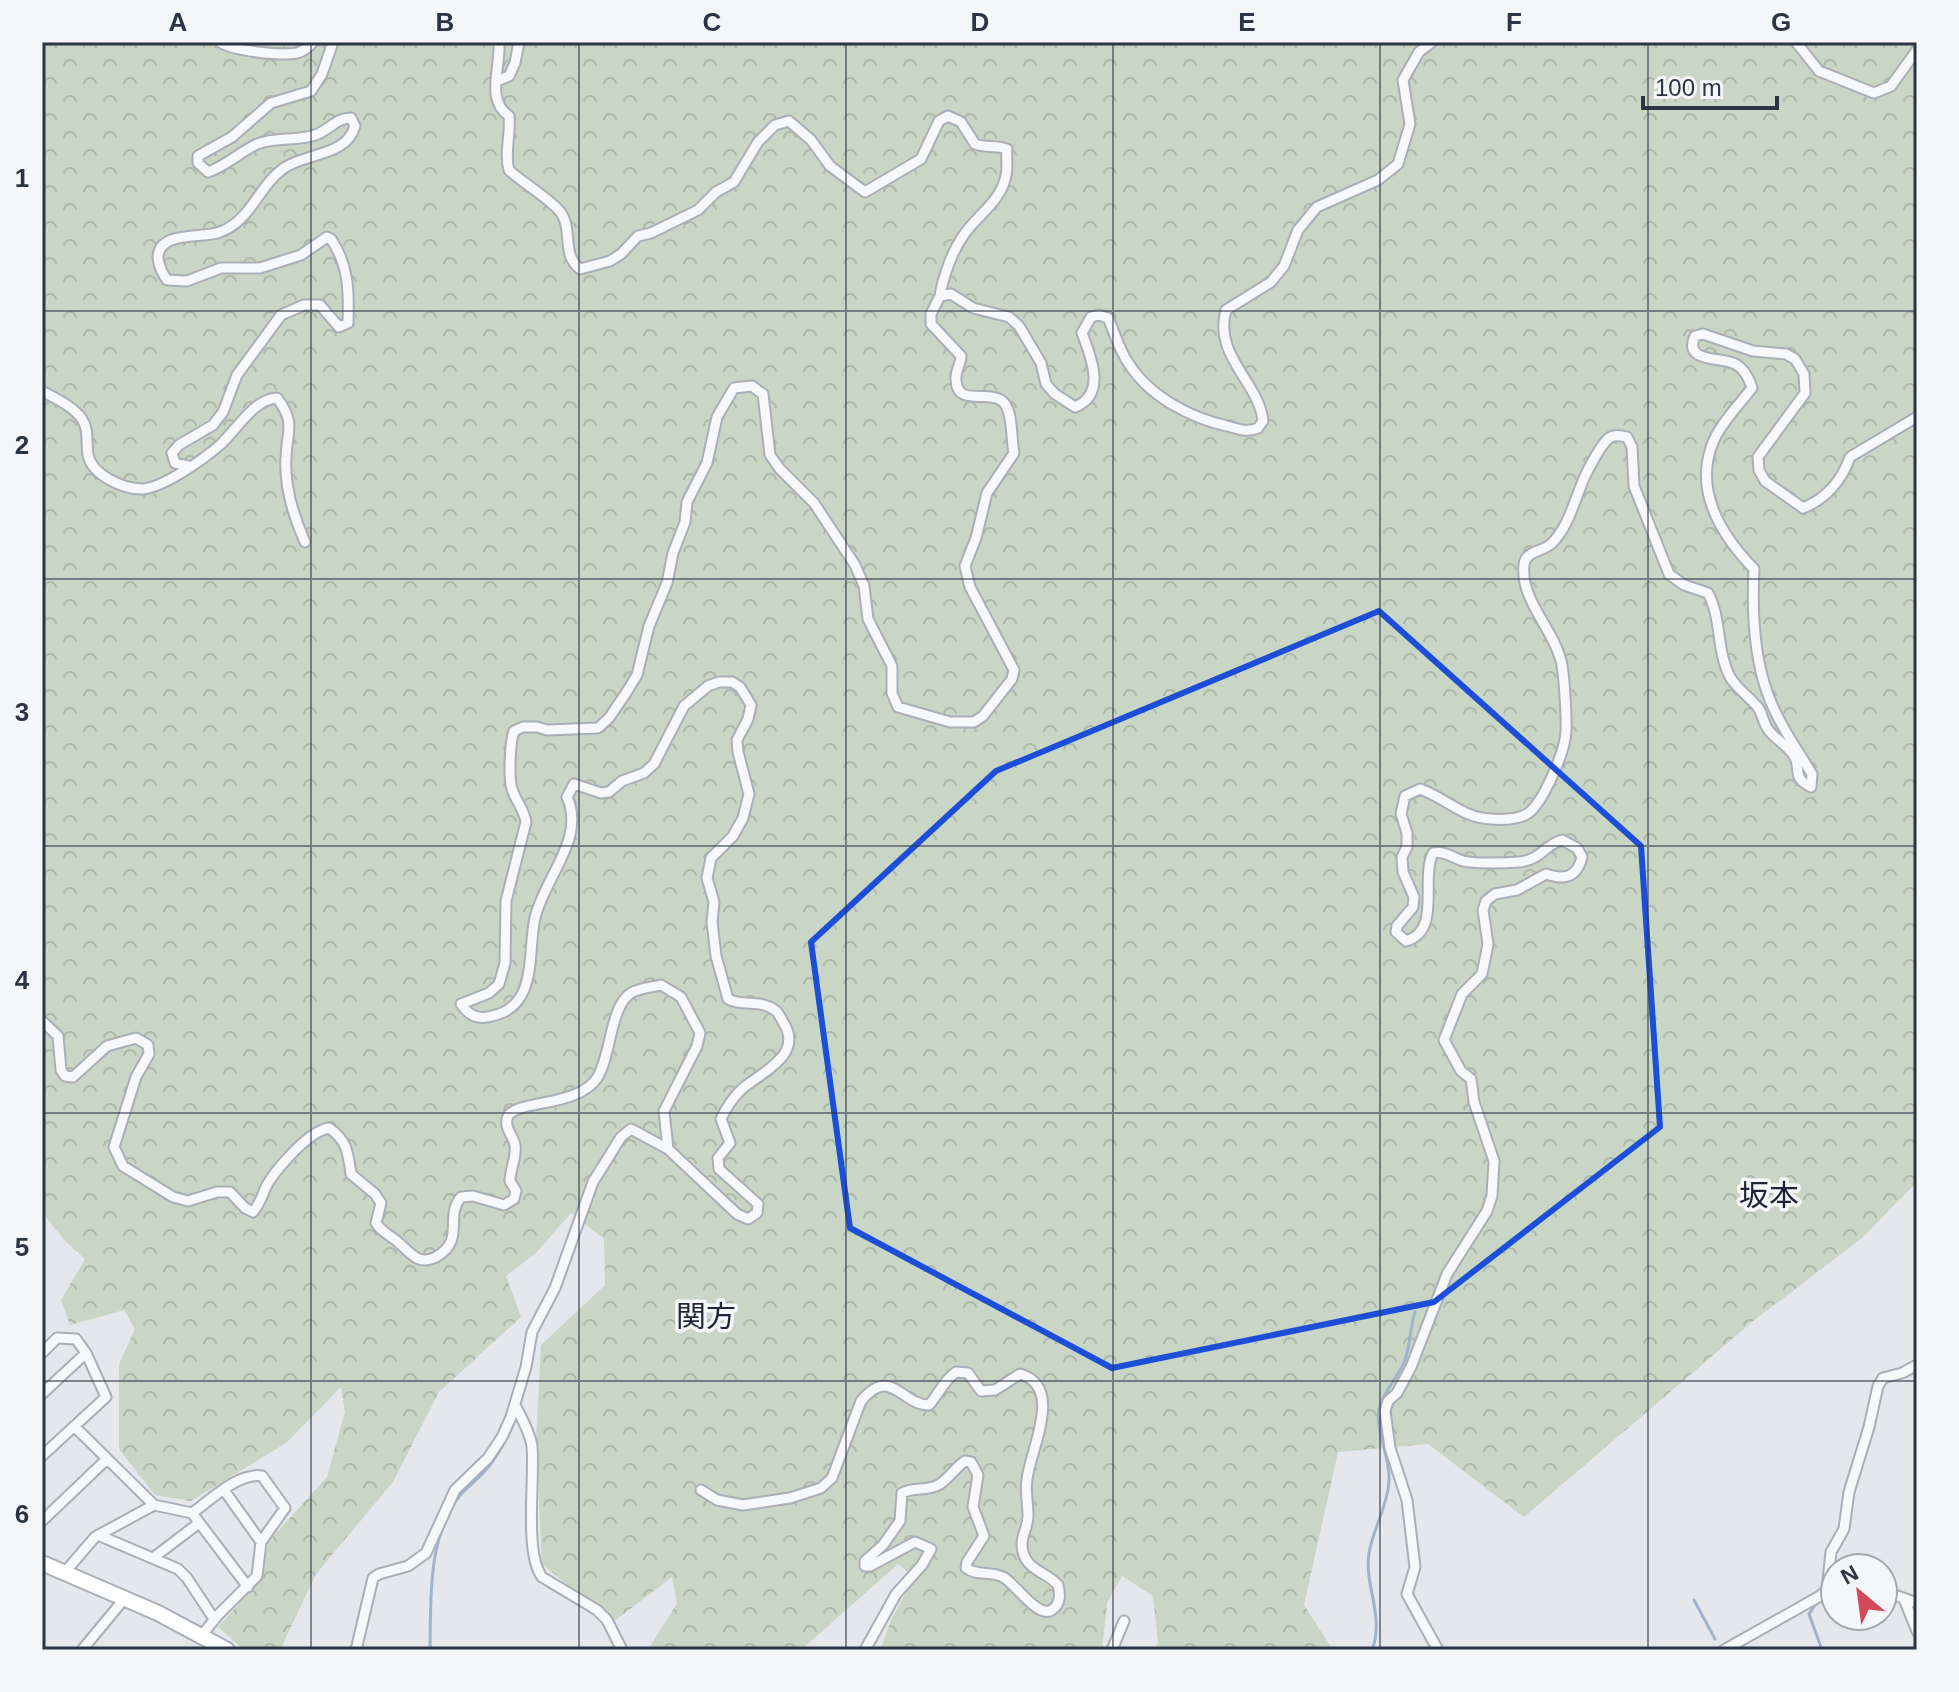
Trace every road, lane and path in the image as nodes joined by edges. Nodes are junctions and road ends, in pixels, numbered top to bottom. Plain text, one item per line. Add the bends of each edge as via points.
1 (220, 42) edge
2 (313, 42) edge
3 (333, 42) edge
4 (499, 42) edge
5 (519, 42) edge
6 (1432, 42) edge
7 (1796, 42) edge
8 (1917, 50) edge
9 (497, 81) junction
10 (940, 296) junction
11 (42, 391) edge
12 (1917, 417) edge
13 (188, 466) junction
14 (305, 542) dead end
15 (42, 1021) edge
16 (668, 1149) junction
17 (42, 1353) edge
18 (86, 1353) junction
19 (1917, 1365) edge
20 (42, 1394) edge
21 (515, 1405) junction
22 (74, 1426) junction
23 (43, 1454) edge
24 (107, 1459) junction
25 (224, 1490) junction
26 (701, 1490) dead end
27 (154, 1505) junction
28 (192, 1513) junction
29 (42, 1521) edge
30 (199, 1523) junction
31 (98, 1535) junction
32 (261, 1542) junction
33 (1831, 1552) edge
34 (153, 1558) junction
35 (42, 1563) edge
36 (65, 1572) junction
37 (248, 1587) junction
38 (1819, 1597) edge
39 (1899, 1597) edge
40 (125, 1598) junction
41 (1904, 1599) junction
42 (1917, 1603) edge
43 (214, 1619) junction
44 (1124, 1621) dead end
45 (1917, 1631) edge
46 (202, 1635) junction
47 (82, 1650) edge
48 (227, 1650) edge
49 (356, 1650) edge
50 (622, 1650) edge
51 (865, 1650) edge
52 (1112, 1650) edge
53 (1438, 1650) edge
54 (1724, 1650) edge

1 - 2 street via 294,54
3 - 13 street via 311,91 271,103 232,137 198,156 198,163 208,172 255,145 321,133 341,118 351,118 353,134 327,153 286,167 247,214 221,232 175,239 158,253 167,280 187,281 221,268 260,268 301,255 327,237 345,265 348,323 339,327 320,305 281,315 237,375 213,425 172,453 175,463
4 - 9 street
5 - 9 street via 509,76
6 - 10 street via 1419,52 1403,80 1410,124 1398,164 1378,180 1317,207 1298,230 1284,266 1271,282 1226,310 1225,338 1234,364 1262,411 1258,428 1213,424 1172,404 1138,377 1108,318 1099,315 1091,317 1082,333 1095,384 1083,404 1075,407 1046,384 1030,343 1009,317 973,308 951,294
7 - 8 street via 1819,71 1874,93 1891,86
9 - 10 street via 499,110 509,116 509,170 561,211 567,248 580,269 610,261 638,236 698,210 734,182 775,125 789,121 830,166 865,192 921,159 939,121 948,116 961,122 975,144 1007,149 1006,175 1002,189 963,236
10 - 16 street via 931,324 961,356 955,382 966,396 1003,400 1014,453 987,493 965,566 970,587 1014,670 983,716 965,724 898,707 892,666 868,619 855,565 814,503 770,455 763,394 741,386 734,388 717,417 707,463 687,502 637,675 617,708 598,728 514,731 510,783 526,822 506,901 505,963 499,984 461,1004 478,1018 509,1009 528,984 535,918 570,837 567,797 574,784 609,792 644,773 684,706 708,686 732,682 751,705 737,740 749,794 743,818 711,858 707,878 714,902 716,956 728,999 776,1010 789,1030 789,1045 777,1064 743,1088 721,1119 730,1143 718,1158 719,1169 758,1204 757,1213 748,1219 737,1214
11 - 13 street via 81,418 88,458 116,483 156,487
12 - 53 street via 1850,457 1832,489 1803,508 1765,481 1758,457 1805,393 1804,374 1795,359 1703,334 1692,343 1700,357 1734,363 1752,388 1712,443 1705,475 1722,531 1754,569 1754,609 1767,692 1812,774 1811,787 1797,776 1791,751 1769,731 1760,710 1730,678 1716,607 1708,593 1669,574 1634,486 1632,447 1627,437 1617,435 1609,438 1586,472 1563,528 1524,564 1529,598 1562,661 1566,738 1542,795 1530,812 1504,820 1473,817 1420,789 1405,796 1403,872 1414,897 1396,932 1406,941 1420,932 1428,912 1428,863 1433,853 1443,851 1463,861 1521,862 1562,840 1582,857 1572,875 1562,879 1546,874 1486,901 1488,944 1482,974 1462,994 1444,1040 1471,1079 1494,1161 1492,1196 1447,1274 1405,1379 1385,1411 1390,1448 1407,1500 1415,1567 1407,1594
13 - 14 street via 219,446 255,409 277,398 291,429 286,457 290,499
15 - 16 street via 58,1036 65,1076 73,1077 107,1046 136,1038 148,1045 114,1147 123,1166 159,1190 188,1201 230,1192 253,1212 290,1156 319,1130 329,1128 342,1136 351,1174 381,1203 376,1223 382,1233 422,1260 432,1259 452,1242 461,1197 504,1205 514,1199 510,1181 515,1148 507,1118 524,1107 562,1101 597,1079 622,1003 632,992 661,985 681,997 700,1033 664,1111
16 - 21 street via 631,1129 593,1182 555,1288 532,1332
17 - 18 street via 57,1338 76,1339
18 - 20 street
18 - 22 street via 106,1397
19 - 33 street via 1883,1378 1878,1386 1844,1529
21 - 49 street via 495,1447 455,1490 426,1553 408,1566 373,1578
21 - 50 street via 532,1448 535,1569 597,1610
22 - 23 street
22 - 24 street
24 - 27 street
24 - 29 street
25 - 28 street
25 - 32 street
25 - 32 street via 262,1476 285,1508
26 - 51 street via 717,1500 743,1505 821,1488 832,1478 861,1401 884,1387 929,1405 956,1372 968,1373 981,1391 995,1390 1020,1374 1040,1386 1044,1403 1027,1478 1028,1515 1021,1544 1034,1570 1058,1585 1058,1603 1052,1611 1037,1609 1000,1575 966,1568 984,1536 973,1507 978,1475 965,1461 940,1484 902,1493 900,1521 865,1561 870,1566 915,1542 931,1549 896,1594
27 - 28 street
27 - 31 street
28 - 30 street
30 - 34 street
30 - 37 street
31 - 34 street
31 - 36 street
32 - 37 street via 257,1576
34 - 43 street via 178,1569
35 - 36 main road
36 - 40 main road
37 - 43 street
38 - 54 street
39 - 41 street
40 - 46 main road
40 - 47 street
41 - 42 street
41 - 45 street
43 - 46 street
44 - 52 street
46 - 48 main road

